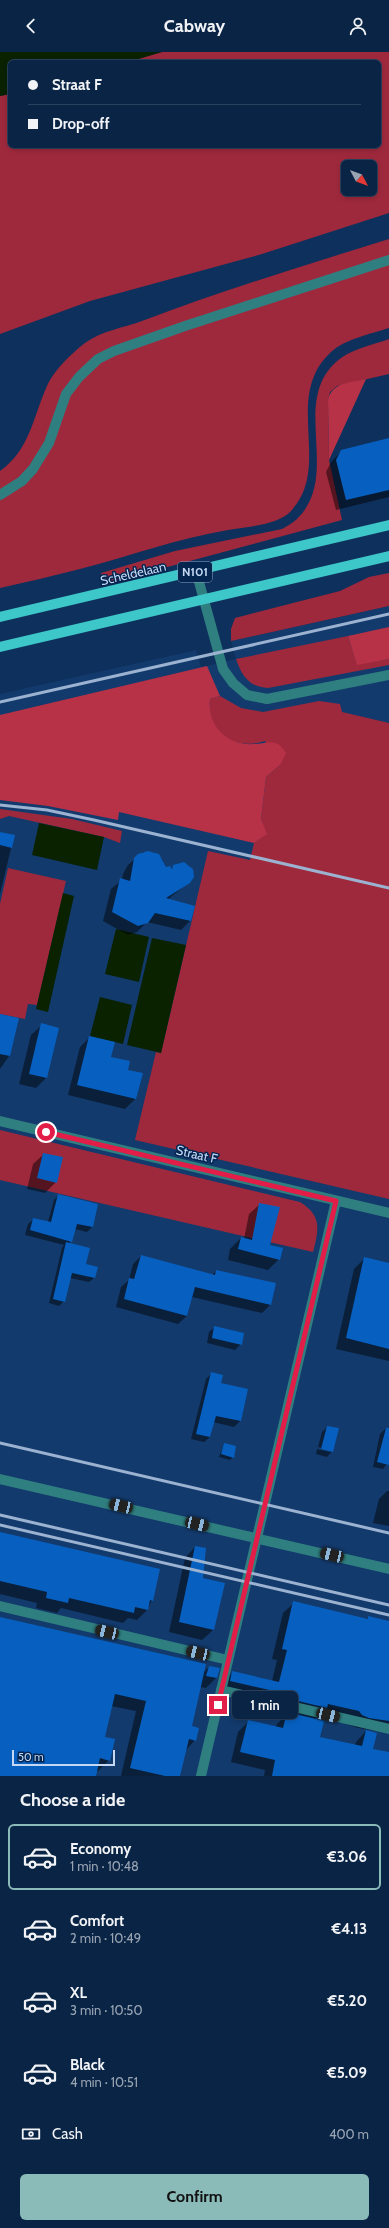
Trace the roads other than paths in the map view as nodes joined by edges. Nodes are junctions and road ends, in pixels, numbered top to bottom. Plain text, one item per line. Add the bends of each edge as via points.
1 (389, 260) edge
2 (0, 495) edge
3 (389, 525) edge
4 (389, 556) edge
5 (196, 571) junction
6 (204, 600) junction
7 (0, 617) edge
8 (0, 647) edge
9 (389, 675) edge
10 (0, 1121) edge
11 (336, 1201) junction
12 (389, 1213) edge
13 (0, 1479) edge
14 (257, 1538) junction
15 (389, 1568) edge
16 (0, 1606) edge
17 (228, 1660) junction
18 (221, 1690) junction
19 (389, 1730) edge
20 (201, 1776) edge

1 - 2 street via 185,326 98,359 66,394 49,443 33,469 22,481
3 - 5 main road, Scheldelaan / N101
4 - 6 main road, N101
5 - 6 street
5 - 7 main road, Scheldelaan / N101
6 - 8 main road, N101
6 - 9 street via 223,669 233,683 247,695 267,699
10 - 11 street, Straat F
11 - 12 street, Straat F
11 - 14 street
13 - 14 street
14 - 15 street
14 - 17 street
16 - 17 street
17 - 18 street
18 - 19 street
18 - 20 street

